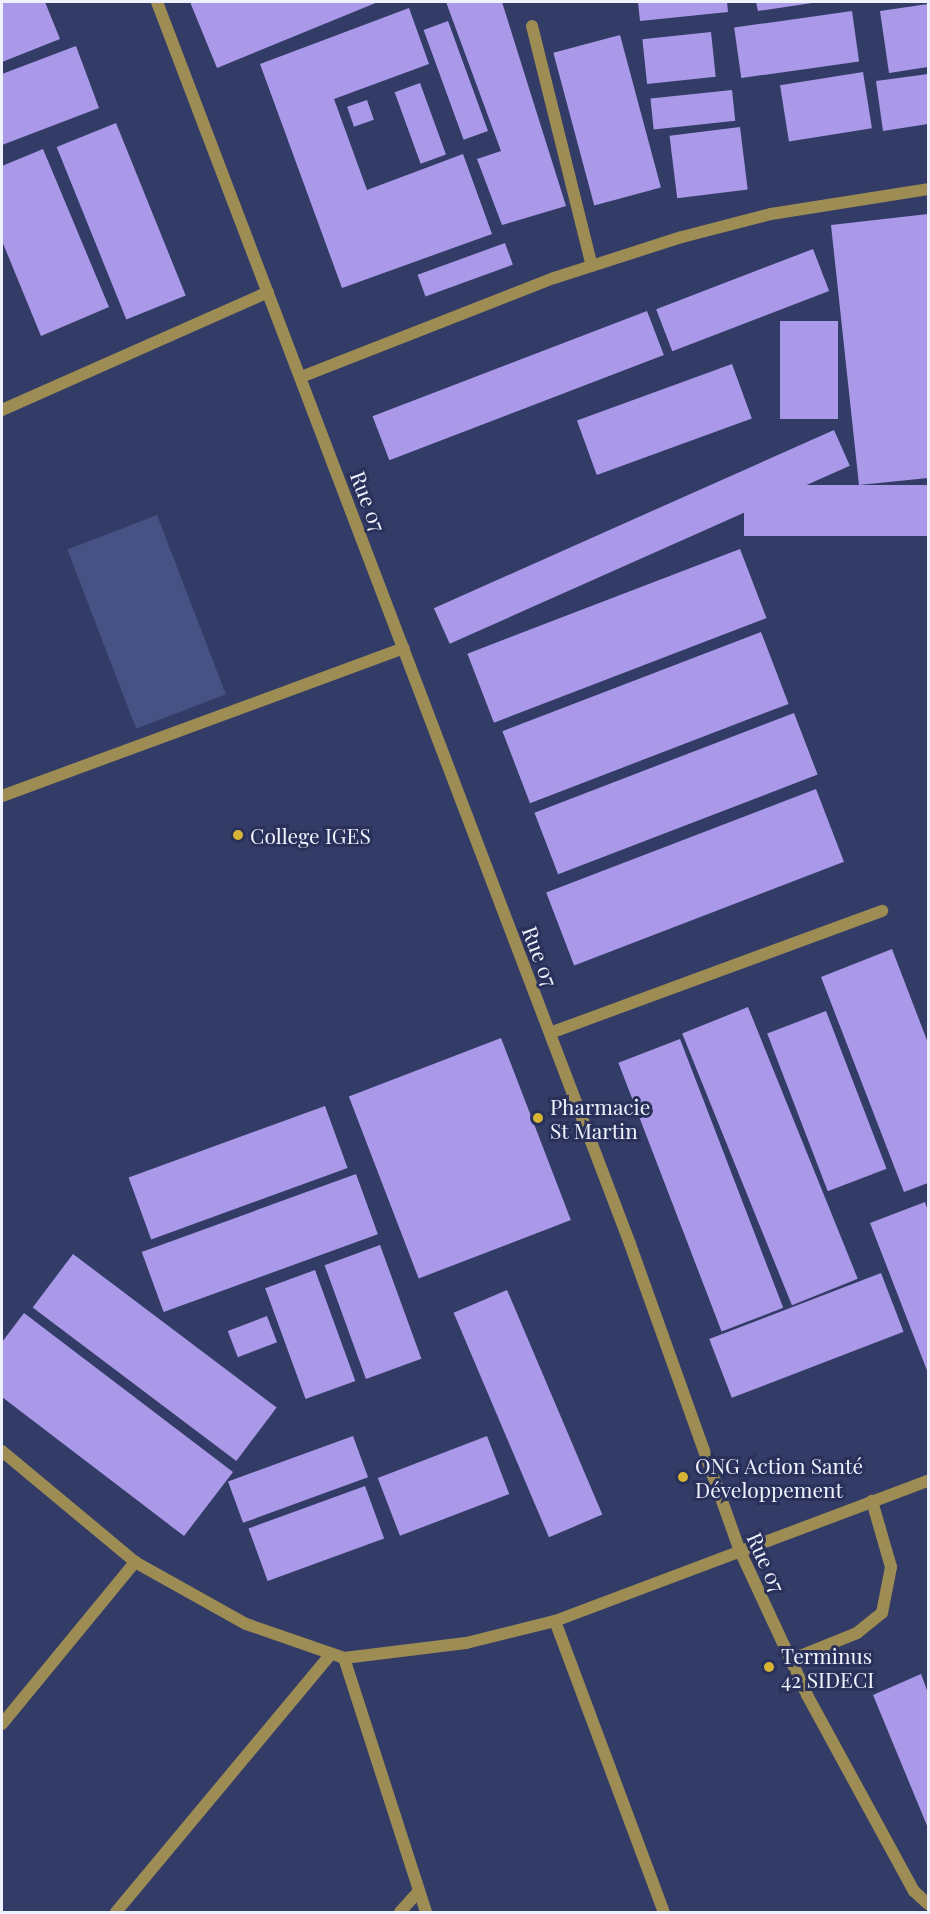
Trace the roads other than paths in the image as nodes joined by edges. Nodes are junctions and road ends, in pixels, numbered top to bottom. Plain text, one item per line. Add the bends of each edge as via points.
1 (157, 2) edge
2 (532, 26) dead end
3 (928, 189) edge
4 (592, 266) junction
5 (268, 292) junction
6 (301, 377) junction
7 (2, 410) edge
8 (404, 648) junction
9 (2, 796) edge
10 (882, 911) dead end
11 (550, 1032) junction
12 (2, 1451) edge
13 (928, 1481) edge
14 (872, 1501) junction
15 (740, 1551) junction
16 (135, 1562) junction
17 (555, 1621) junction
18 (329, 1656) junction
19 (344, 1658) junction
20 (790, 1660) junction
21 (2, 1724) edge
22 (928, 1886) edge
23 (419, 1891) junction
24 (914, 1891) junction
25 (928, 1904) edge
26 (116, 1912) edge
27 (400, 1912) edge
28 (426, 1912) edge
29 (664, 1912) edge

1 - 5 street, Rue 07
2 - 4 street
3 - 4 street via 771,214
4 - 6 street
5 - 6 street, Rue 07
5 - 7 street
6 - 8 street, Rue 07
8 - 9 street
8 - 11 street, Rue 07
10 - 11 street
11 - 15 street, Rue 07
12 - 16 street
13 - 14 street
14 - 15 street
14 - 20 street via 891,1567 882,1613 856,1633
15 - 17 street
15 - 20 street, Rue 07
16 - 18 street via 246,1624
16 - 21 street
17 - 19 street via 466,1643
17 - 29 street
18 - 19 street
18 - 26 street
19 - 23 street
20 - 24 street, Rue 07
22 - 24 street
23 - 27 street
23 - 28 street
24 - 25 street, Rue 07

